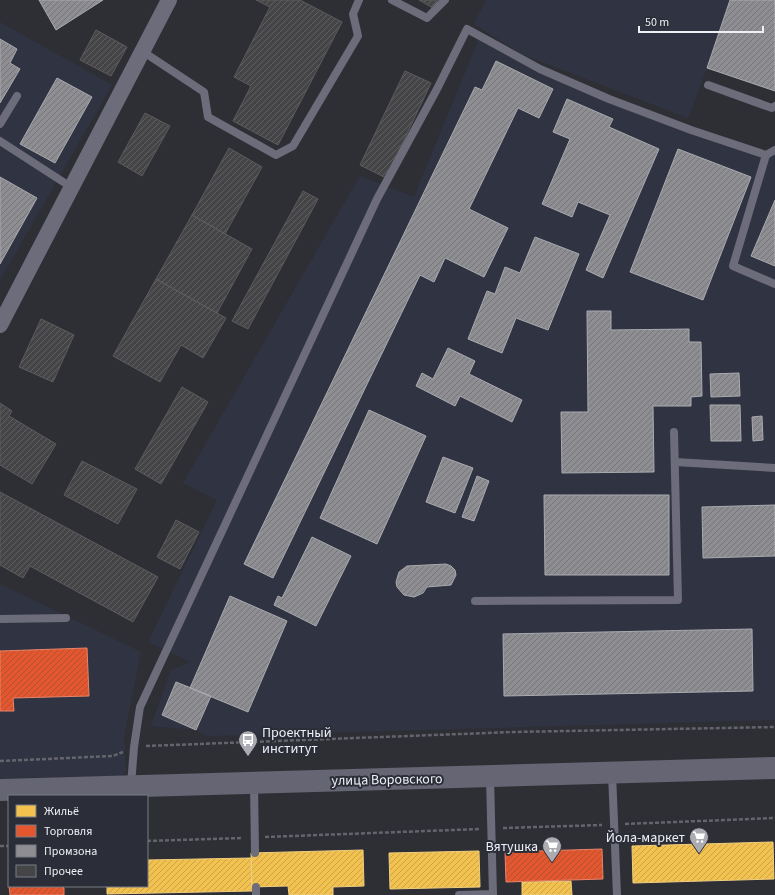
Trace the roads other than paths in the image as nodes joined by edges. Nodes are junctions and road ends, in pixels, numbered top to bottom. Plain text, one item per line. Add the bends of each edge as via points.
1 (170, 0) edge
2 (359, 0) edge
3 (392, 0) edge
4 (445, 0) edge
5 (142, 52) junction
6 (708, 85) dead end
7 (17, 96) dead end
8 (775, 106) edge
9 (1, 121) edge
10 (0, 142) edge
11 (775, 150) edge
12 (766, 155) junction
13 (71, 187) junction
14 (775, 284) edge
15 (0, 325) edge
16 (674, 432) dead end
17 (675, 462) junction
18 (775, 468) edge
19 (475, 601) dead end
20 (66, 618) dead end
21 (0, 619) edge
22 (775, 768) edge
23 (612, 772) junction
24 (490, 776) junction
25 (254, 782) junction
26 (131, 786) junction
27 (0, 790) edge
28 (255, 853) dead end
29 (459, 895) edge
30 (493, 895) edge
31 (617, 895) edge

1 - 5 street
2 - 5 lane via 353,14 358,36 293,146 276,155 208,117 204,92
3 - 4 lane via 427,18
5 - 13 street
6 - 8 lane via 772,108
7 - 9 lane
10 - 13 lane
11 - 12 lane
12 - 14 lane via 733,266
12 - 26 lane via 609,99 540,69 467,29 377,199 140,707
13 - 15 street
16 - 17 lane
17 - 18 lane
17 - 19 lane via 678,600
20 - 21 lane
22 - 23 main road, улица Воровского
23 - 24 main road, улица Воровского
23 - 31 lane
24 - 25 main road, улица Воровского
24 - 30 lane
25 - 26 main road, улица Воровского
25 - 28 lane
26 - 27 main road, улица Воровского
29 - 30 lane

